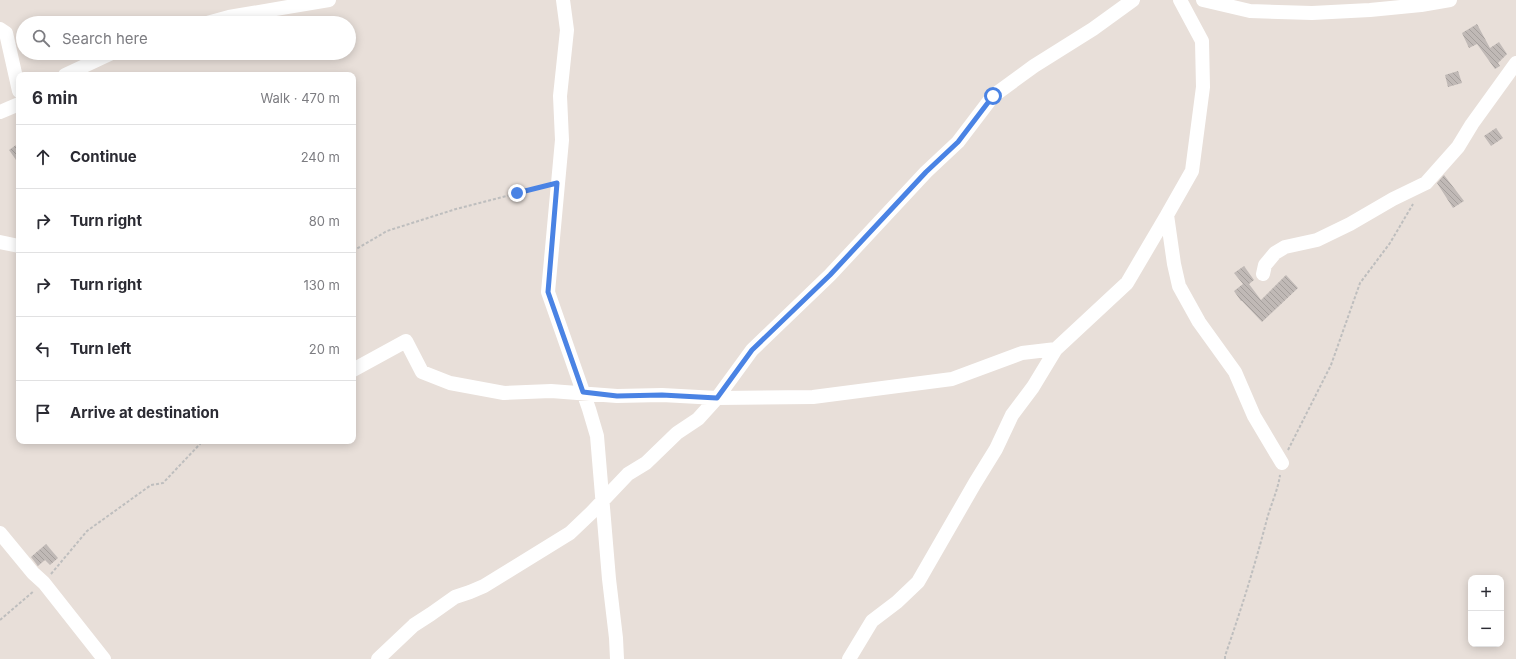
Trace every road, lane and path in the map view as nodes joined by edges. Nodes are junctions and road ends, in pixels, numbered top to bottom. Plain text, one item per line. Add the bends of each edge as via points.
1 (329, 0) edge
2 (563, 0) edge
3 (1133, 0) edge
4 (1180, 0) edge
5 (1203, 0) edge
6 (1450, 0) edge
7 (1394, 4) edge
8 (235, 16) edge
9 (0, 29) edge
10 (97, 60) edge
11 (1516, 63) edge
12 (71, 72) edge
13 (16, 78) edge
14 (16, 105) edge
15 (0, 112) edge
16 (557, 183) junction
17 (1416, 199) dead end
18 (1167, 215) junction
19 (0, 242) edge
20 (16, 245) edge
21 (356, 249) edge
22 (1263, 274) dead end
23 (1056, 349) junction
24 (356, 368) edge
25 (583, 392) junction
26 (717, 398) junction
27 (200, 444) edge
28 (1282, 463) junction
29 (602, 500) junction
30 (0, 533) edge
31 (44, 583) junction
32 (0, 620) edge
33 (104, 659) edge
34 (378, 659) edge
35 (617, 659) edge
36 (849, 659) edge
37 (1225, 659) edge

1 - 8 street
2 - 16 street via 567,30 560,96 562,140
3 - 26 street via 993,96 958,142 926,172 830,275 752,350
4 - 18 street via 1202,42 1203,87 1192,171
5 - 7 street via 1250,11 1312,13
6 - 7 street via 1421,5
9 - 13 street via 6,33
10 - 12 street
11 - 22 street via 1458,147 1426,183 1317,240 1285,247 1275,253 1265,265
14 - 15 street
16 - 21 path via 456,209 387,231
16 - 25 street via 548,292
17 - 28 path via 1390,243 1360,283 1331,365
18 - 23 street via 1127,283
18 - 28 street via 1179,286 1199,322 1235,372 1254,416
19 - 20 street
23 - 26 street via 1022,353 952,380 813,397
23 - 36 street via 1012,415 996,449 918,582 872,621
24 - 25 street via 406,341 422,372 450,383 504,393
25 - 26 street via 617,396
25 - 29 street via 597,436
26 - 29 street via 698,419 677,433 646,463 628,474
27 - 31 path via 163,483 152,485 87,531
28 - 37 path via 1278,488
29 - 34 street via 570,533 484,586 455,597 414,625
29 - 35 street
30 - 31 street
31 - 32 path
31 - 33 street

